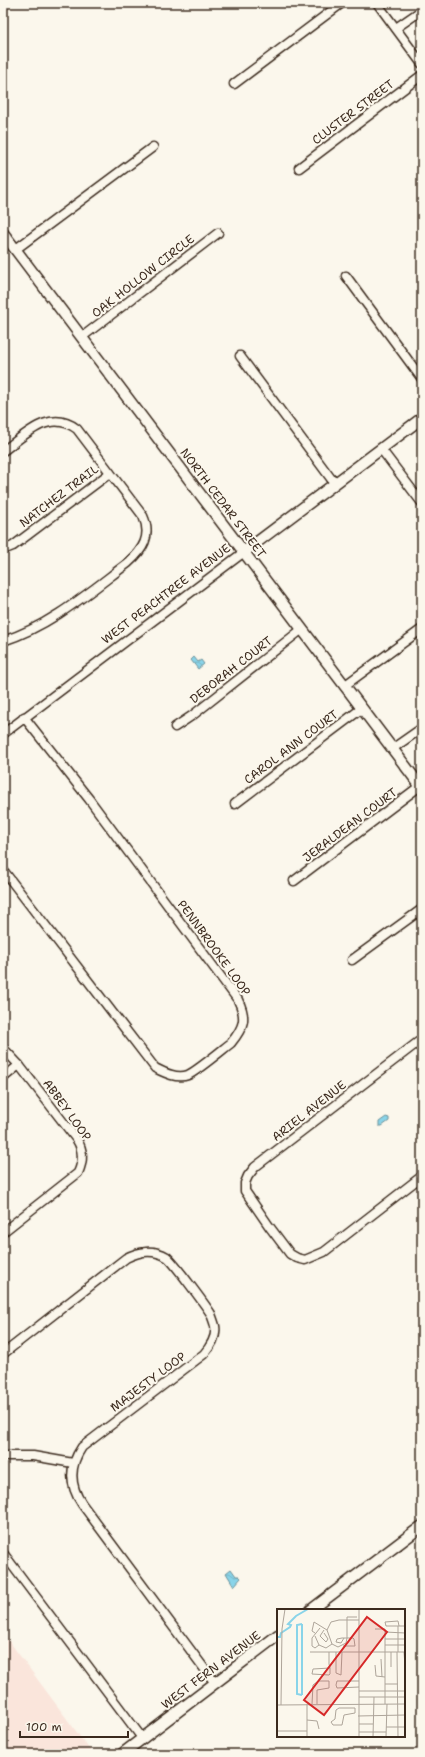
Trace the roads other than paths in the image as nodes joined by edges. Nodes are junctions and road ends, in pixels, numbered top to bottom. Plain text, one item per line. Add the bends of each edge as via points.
1 (342, 3) edge
2 (377, 3) edge
3 (422, 10) edge
4 (396, 28) junction
5 (422, 64) edge
6 (422, 75) edge
7 (234, 84) dead end
8 (153, 147) dead end
9 (299, 168) dead end
10 (3, 233) edge
11 (218, 233) dead end
12 (16, 249) junction
13 (346, 276) dead end
14 (82, 337) junction
15 (240, 356) dead end
16 (422, 379) edge
17 (422, 418) edge
18 (381, 449) junction
19 (3, 451) edge
20 (110, 473) junction
21 (335, 484) junction
22 (422, 503) edge
23 (3, 550) edge
24 (244, 552) junction
25 (422, 629) edge
26 (301, 630) junction
27 (3, 641) edge
28 (344, 686) junction
29 (361, 710) junction
30 (24, 717) junction
31 (175, 727) dead end
32 (422, 728) edge
33 (3, 734) edge
34 (392, 749) junction
35 (421, 787) edge
36 (235, 804) dead end
37 (3, 870) edge
38 (294, 882) dead end
39 (422, 909) edge
40 (352, 960) dead end
41 (422, 1039) edge
42 (3, 1048) edge
43 (19, 1065) junction
44 (3, 1078) edge
45 (422, 1176) edge
46 (3, 1232) edge
47 (3, 1354) edge
48 (3, 1456) edge
49 (73, 1463) junction
50 (422, 1526) edge
51 (3, 1553) edge
52 (312, 1609) edge
53 (277, 1636) edge
54 (215, 1683) junction
55 (142, 1738) junction
56 (122, 1754) edge

1 - 7 street
2 - 4 street
3 - 4 street
4 - 5 street
6 - 9 street, CLUSTER STREET
8 - 12 street
10 - 12 street, NORTH CEDAR STREET
11 - 14 street, OAK HOLLOW CIRCLE
12 - 14 street, NORTH CEDAR STREET
13 - 16 street
14 - 24 street, NORTH CEDAR STREET
15 - 21 street
17 - 18 street, WEST PEACHTREE AVENUE
18 - 21 street, WEST PEACHTREE AVENUE
18 - 22 street
19 - 20 street via 34,429 48,422 60,420 77,428
20 - 23 street, NATCHEZ TRAIL via 13,546
20 - 27 street via 146,523 148,533 138,554 47,622 23,635
21 - 24 street, WEST PEACHTREE AVENUE
24 - 26 street, NORTH CEDAR STREET
24 - 30 street, WEST PEACHTREE AVENUE
25 - 28 street
26 - 28 street, NORTH CEDAR STREET
26 - 31 street, DEBORAH COURT
28 - 29 street, NORTH CEDAR STREET
29 - 34 street, NORTH CEDAR STREET
29 - 36 street, CAROL ANN COURT
30 - 33 street, WEST PEACHTREE AVENUE
30 - 37 street, PENNBROOKE LOOP via 84,793 238,1000 244,1011 243,1023 236,1037 188,1075 166,1074 155,1068
32 - 34 street
34 - 35 street, NORTH CEDAR STREET
35 - 38 street, JERALDEAN COURT
39 - 40 street
41 - 45 street, ARIEL AVENUE via 255,1167 245,1183 245,1191 290,1254 305,1260 324,1252
42 - 43 street, ABBEY LOOP
43 - 44 street
43 - 46 street, ABBEY LOOP via 77,1140 82,1159 78,1173 70,1181
47 - 49 street, MAJESTY LOOP via 126,1258 142,1252 152,1252 168,1258 211,1315 215,1335 212,1345 204,1354 82,1447
48 - 49 street via 33,1456
49 - 54 street via 72,1476 76,1496
50 - 52 street
51 - 55 street
53 - 54 street, WEST FERN AVENUE
54 - 55 street, WEST FERN AVENUE
55 - 56 street, WEST FERN AVENUE

